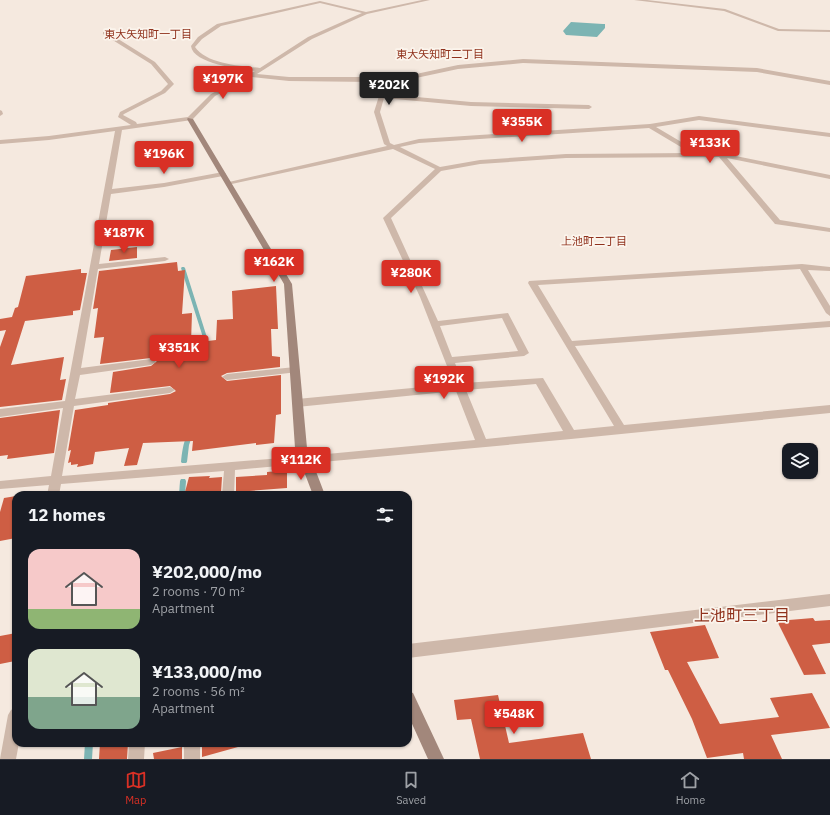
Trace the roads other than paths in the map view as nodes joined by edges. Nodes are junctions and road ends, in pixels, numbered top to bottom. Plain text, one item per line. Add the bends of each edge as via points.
1 (428, 0) edge
2 (636, 0) edge
3 (320, 1) edge
4 (366, 12) junction
5 (830, 31) edge
6 (105, 33) dead end
7 (261, 70) junction
8 (251, 75) junction
9 (373, 80) junction
10 (830, 83) edge
11 (382, 96) junction
12 (589, 107) dead end
13 (190, 119) junction
14 (134, 126) junction
15 (650, 126) junction
16 (118, 128) junction
17 (830, 135) edge
18 (1, 144) edge
19 (392, 146) junction
20 (698, 155) junction
21 (721, 155) junction
22 (438, 169) junction
23 (223, 174) junction
24 (830, 177) edge
25 (229, 184) junction
26 (107, 192) junction
27 (830, 230) edge
28 (165, 259) dead end
29 (802, 266) junction
30 (94, 267) junction
31 (830, 269) edge
32 (830, 313) edge
33 (434, 324) junction
34 (830, 324) edge
35 (569, 344) junction
36 (449, 360) junction
37 (151, 362) dead end
38 (295, 370) junction
39 (75, 372) junction
40 (227, 377) dead end
41 (459, 387) junction
42 (170, 390) dead end
43 (70, 403) junction
44 (297, 403) junction
45 (830, 409) edge
46 (0, 413) edge
47 (621, 429) junction
48 (571, 435) junction
49 (482, 443) junction
50 (306, 460) junction
51 (230, 465) junction
52 (56, 479) junction
53 (0, 485) edge
54 (54, 491) edge
55 (228, 491) edge
56 (318, 491) edge
57 (830, 600) edge
58 (412, 651) edge
59 (412, 707) edge
60 (12, 737) edge
61 (136, 747) edge
62 (192, 747) edge
63 (8, 759) edge
64 (136, 759) edge
65 (192, 759) edge
66 (436, 759) edge

1 - 4 street
2 - 5 street via 725,10 778,30
3 - 4 street
3 - 7 street via 219,25 193,46 196,53 204,57
4 - 7 street via 310,38
6 - 14 street via 153,63 171,84 166,90 122,113 120,116 134,123
7 - 8 street
8 - 9 street
8 - 13 street via 213,96
9 - 10 street via 402,79 458,66 523,61 757,70
9 - 11 street
11 - 12 street via 471,104
11 - 19 street via 377,112 387,144
13 - 14 street
13 - 23 street
14 - 16 street
15 - 17 street via 699,118
15 - 19 street via 426,140
15 - 20 street
16 - 18 street
16 - 26 street
19 - 22 street
19 - 25 street
20 - 21 street
20 - 22 street via 566,156 480,162
21 - 24 street
21 - 27 street via 778,222
22 - 33 street via 387,218
23 - 25 street
23 - 26 street
25 - 38 street via 288,284
26 - 30 street
28 - 30 street
29 - 31 street
29 - 32 street
29 - 35 street via 532,283
30 - 39 street
33 - 36 street
33 - 36 street via 505,315 524,353
34 - 35 street
35 - 47 street
36 - 41 street
37 - 39 street
38 - 40 street
38 - 44 street
39 - 43 street
41 - 44 street
41 - 48 street via 539,380
41 - 49 street
42 - 43 street
43 - 46 street
43 - 52 street
44 - 50 street via 301,448
45 - 47 street
47 - 48 street
48 - 49 street
49 - 50 street
50 - 51 street
50 - 56 street
51 - 52 street
51 - 55 street
52 - 53 street
52 - 54 street
57 - 58 street
59 - 66 street
60 - 63 street
61 - 64 street
62 - 65 street

